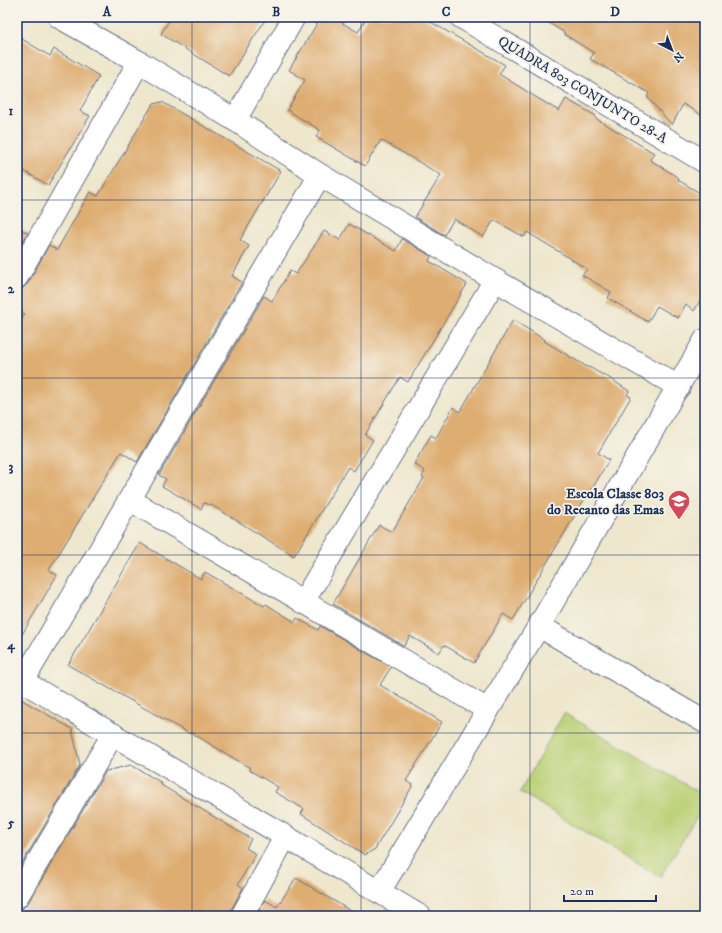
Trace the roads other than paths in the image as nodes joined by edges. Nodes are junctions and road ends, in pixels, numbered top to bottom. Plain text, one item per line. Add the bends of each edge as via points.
1 (59, 17) edge
2 (294, 17) edge
3 (460, 17) edge
4 (139, 62) junction
5 (235, 120) junction
6 (705, 162) edge
7 (320, 175) junction
8 (17, 277) edge
9 (495, 280) junction
10 (705, 340) edge
11 (679, 387) junction
12 (130, 500) junction
13 (303, 602) junction
14 (539, 626) junction
15 (20, 680) edge
16 (488, 710) junction
17 (705, 722) edge
18 (113, 734) junction
19 (285, 838) junction
20 (379, 892) junction
21 (17, 896) edge
22 (242, 916) edge
23 (420, 916) edge

1 - 4 street
2 - 5 street
3 - 6 street, QUADRA 803 CONJUNTO 28-A
4 - 5 street
4 - 8 street
5 - 7 street
7 - 9 street
7 - 12 street
9 - 11 street
9 - 13 street
10 - 11 street
11 - 14 street
12 - 13 street
12 - 15 street
13 - 16 street
14 - 16 street
14 - 17 street
15 - 18 street
16 - 20 street
18 - 19 street
18 - 21 street
19 - 20 street
19 - 22 street
20 - 23 street

